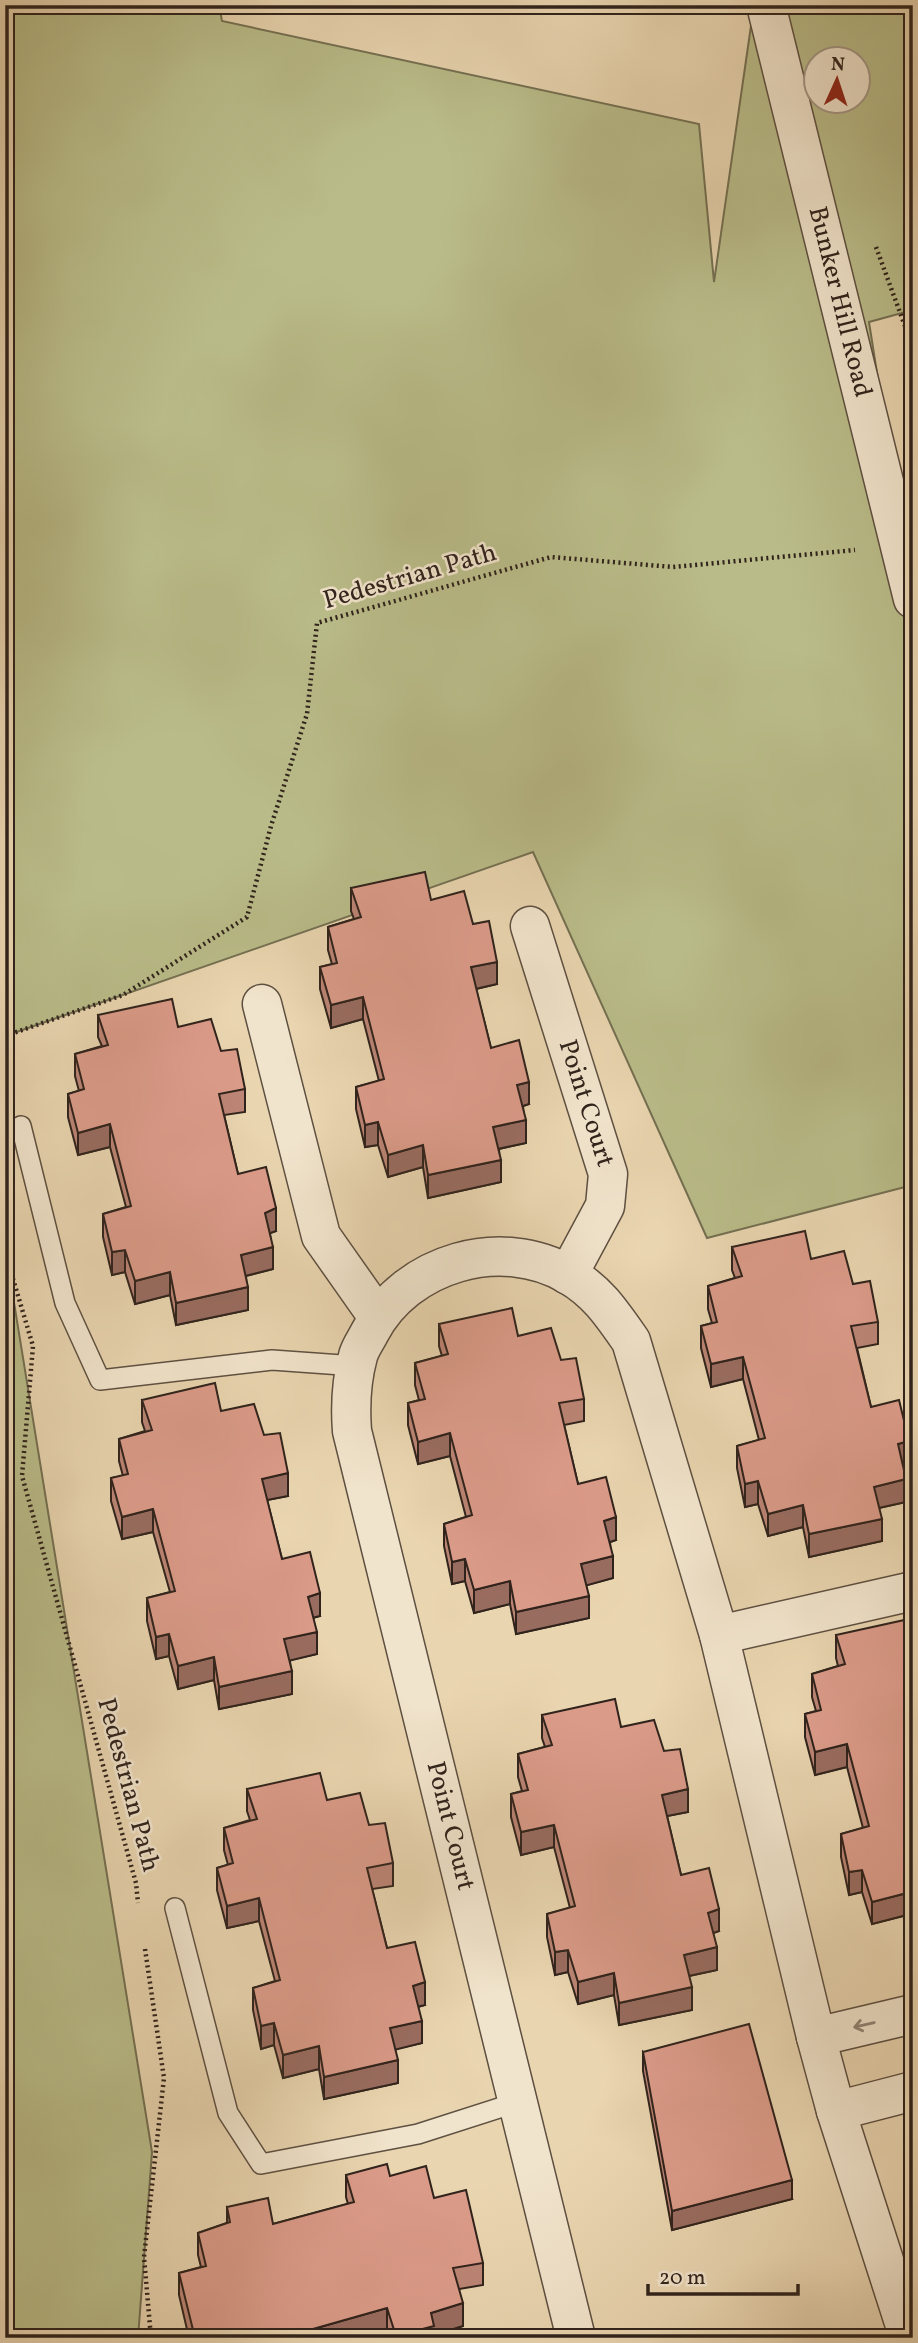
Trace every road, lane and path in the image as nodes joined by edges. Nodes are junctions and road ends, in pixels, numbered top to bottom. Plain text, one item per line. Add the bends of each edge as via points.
1 (766, 5) edge
2 (899, 544) junction
3 (913, 599) edge
4 (530, 926) dead end
5 (262, 1004) dead end
6 (5, 1036) edge
7 (21, 1126) dead end
8 (5, 1252) edge
9 (568, 1275) junction
10 (378, 1317) junction
11 (356, 1366) junction
12 (913, 1591) edge
13 (719, 1635) junction
14 (175, 1908) dead end
15 (139, 1909) dead end
16 (145, 1948) dead end
17 (913, 2014) edge
18 (816, 2037) junction
19 (913, 2091) edge
20 (518, 2102) junction
21 (836, 2111) junction
22 (151, 2338) edge
23 (576, 2338) edge
24 (909, 2338) edge

1 - 2 street, Bunker Hill Road
2 - 3 street, Bunker Hill Road
2 - 6 path, Pedestrian Path via 674,566 551,557 317,623 307,714 247,917 122,995
4 - 9 street, Point Court via 608,1174 605,1206
5 - 10 street via 321,1236
7 - 11 lane via 65,1303 100,1380 272,1360
8 - 15 path, Pedestrian Path via 33,1346 22,1476 136,1883
9 - 10 street, Point Court via 527,1259 484,1257 444,1266 408,1286
9 - 13 street, Point Court via 603,1301 631,1341
10 - 11 street, Point Court
11 - 20 street, Point Court via 350,1396 352,1431
12 - 13 street
13 - 18 street, Point Court
14 - 20 lane via 228,2113 261,2164 418,2134
16 - 22 path via 164,2078 144,2257
17 -> 18 street
18 - 21 street, Point Court
19 - 21 street
20 - 23 street, Point Court
21 - 24 street, Point Court

